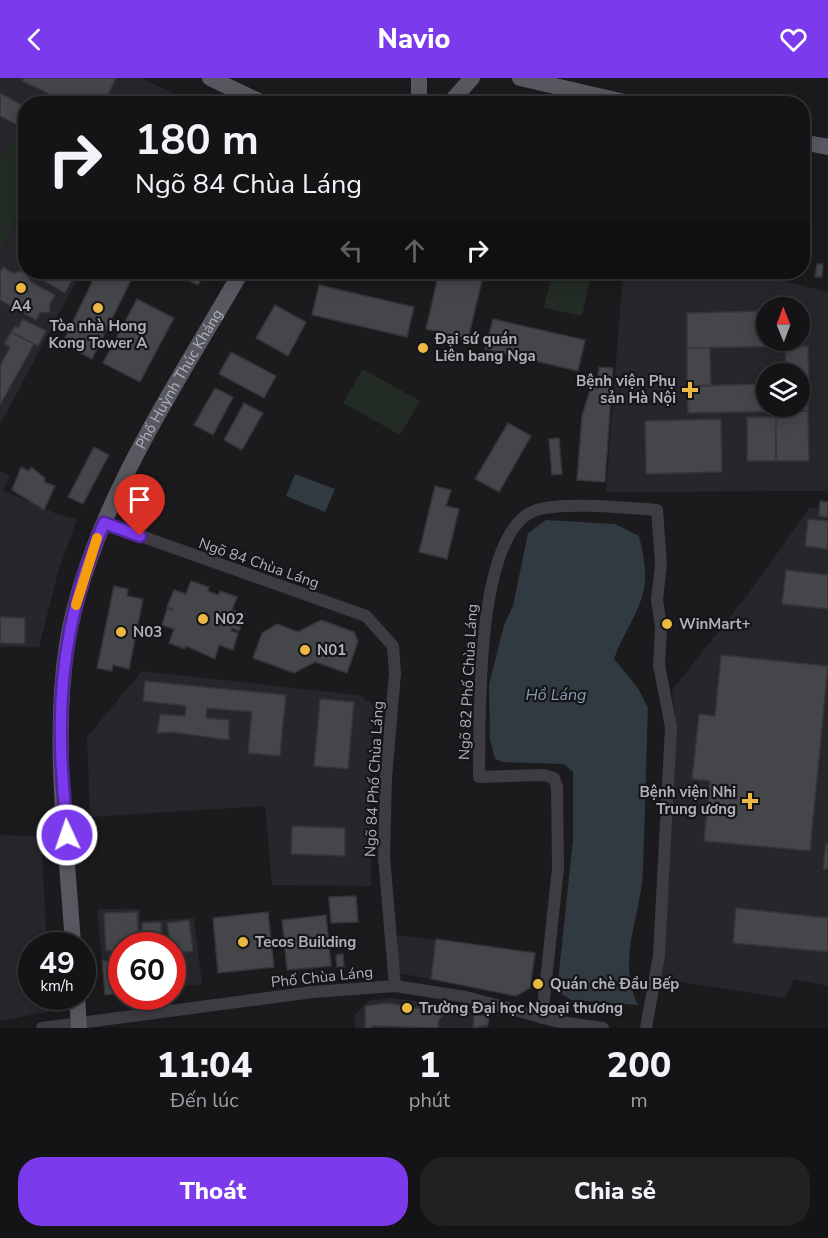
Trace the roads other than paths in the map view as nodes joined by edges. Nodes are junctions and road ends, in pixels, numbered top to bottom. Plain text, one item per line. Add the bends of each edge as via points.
1 (210, 78) edge
2 (419, 78) edge
3 (472, 78) edge
4 (520, 78) edge
5 (248, 96) edge
6 (419, 96) edge
7 (456, 96) edge
8 (598, 96) edge
9 (810, 144) edge
10 (828, 147) edge
11 (237, 279) edge
12 (104, 523) junction
13 (393, 646) joint
14 (72, 932) edge
15 (395, 986) junction
16 (77, 1010) edge
17 (542, 1018) junction
18 (79, 1025) edge
19 (42, 1028) edge
20 (603, 1028) edge
21 (646, 1028) edge

1 - 5 main road
2 - 6 main road
3 - 7 main road
4 - 8 main road
9 - 10 main road
11 - 12 main road, Phố Huỳnh Thúc Kháng via 156,421
12 - 13 street, Ngõ 84 Chùa Láng via 366,616
12 - 14 main road, Phố Huỳnh Thúc Kháng via 77,599 63,687 61,742
13 - 15 street, Ngõ 84 Phố Chùa Láng via 395,673 384,857
15 - 17 street, Phố Chùa Láng via 466,997
15 - 18 street, Phố Chùa Láng via 313,992
16 - 18 main road
17 - 20 street, Phố Chùa Láng
17 - 21 street, Ngõ 82 Phố Chùa Láng via 558,868 554,778 478,777 487,601 500,554 515,525 534,511 574,506 657,510 661,564 657,600 661,627 659,665 671,728 659,955
18 - 19 street, Phố Chùa Láng

